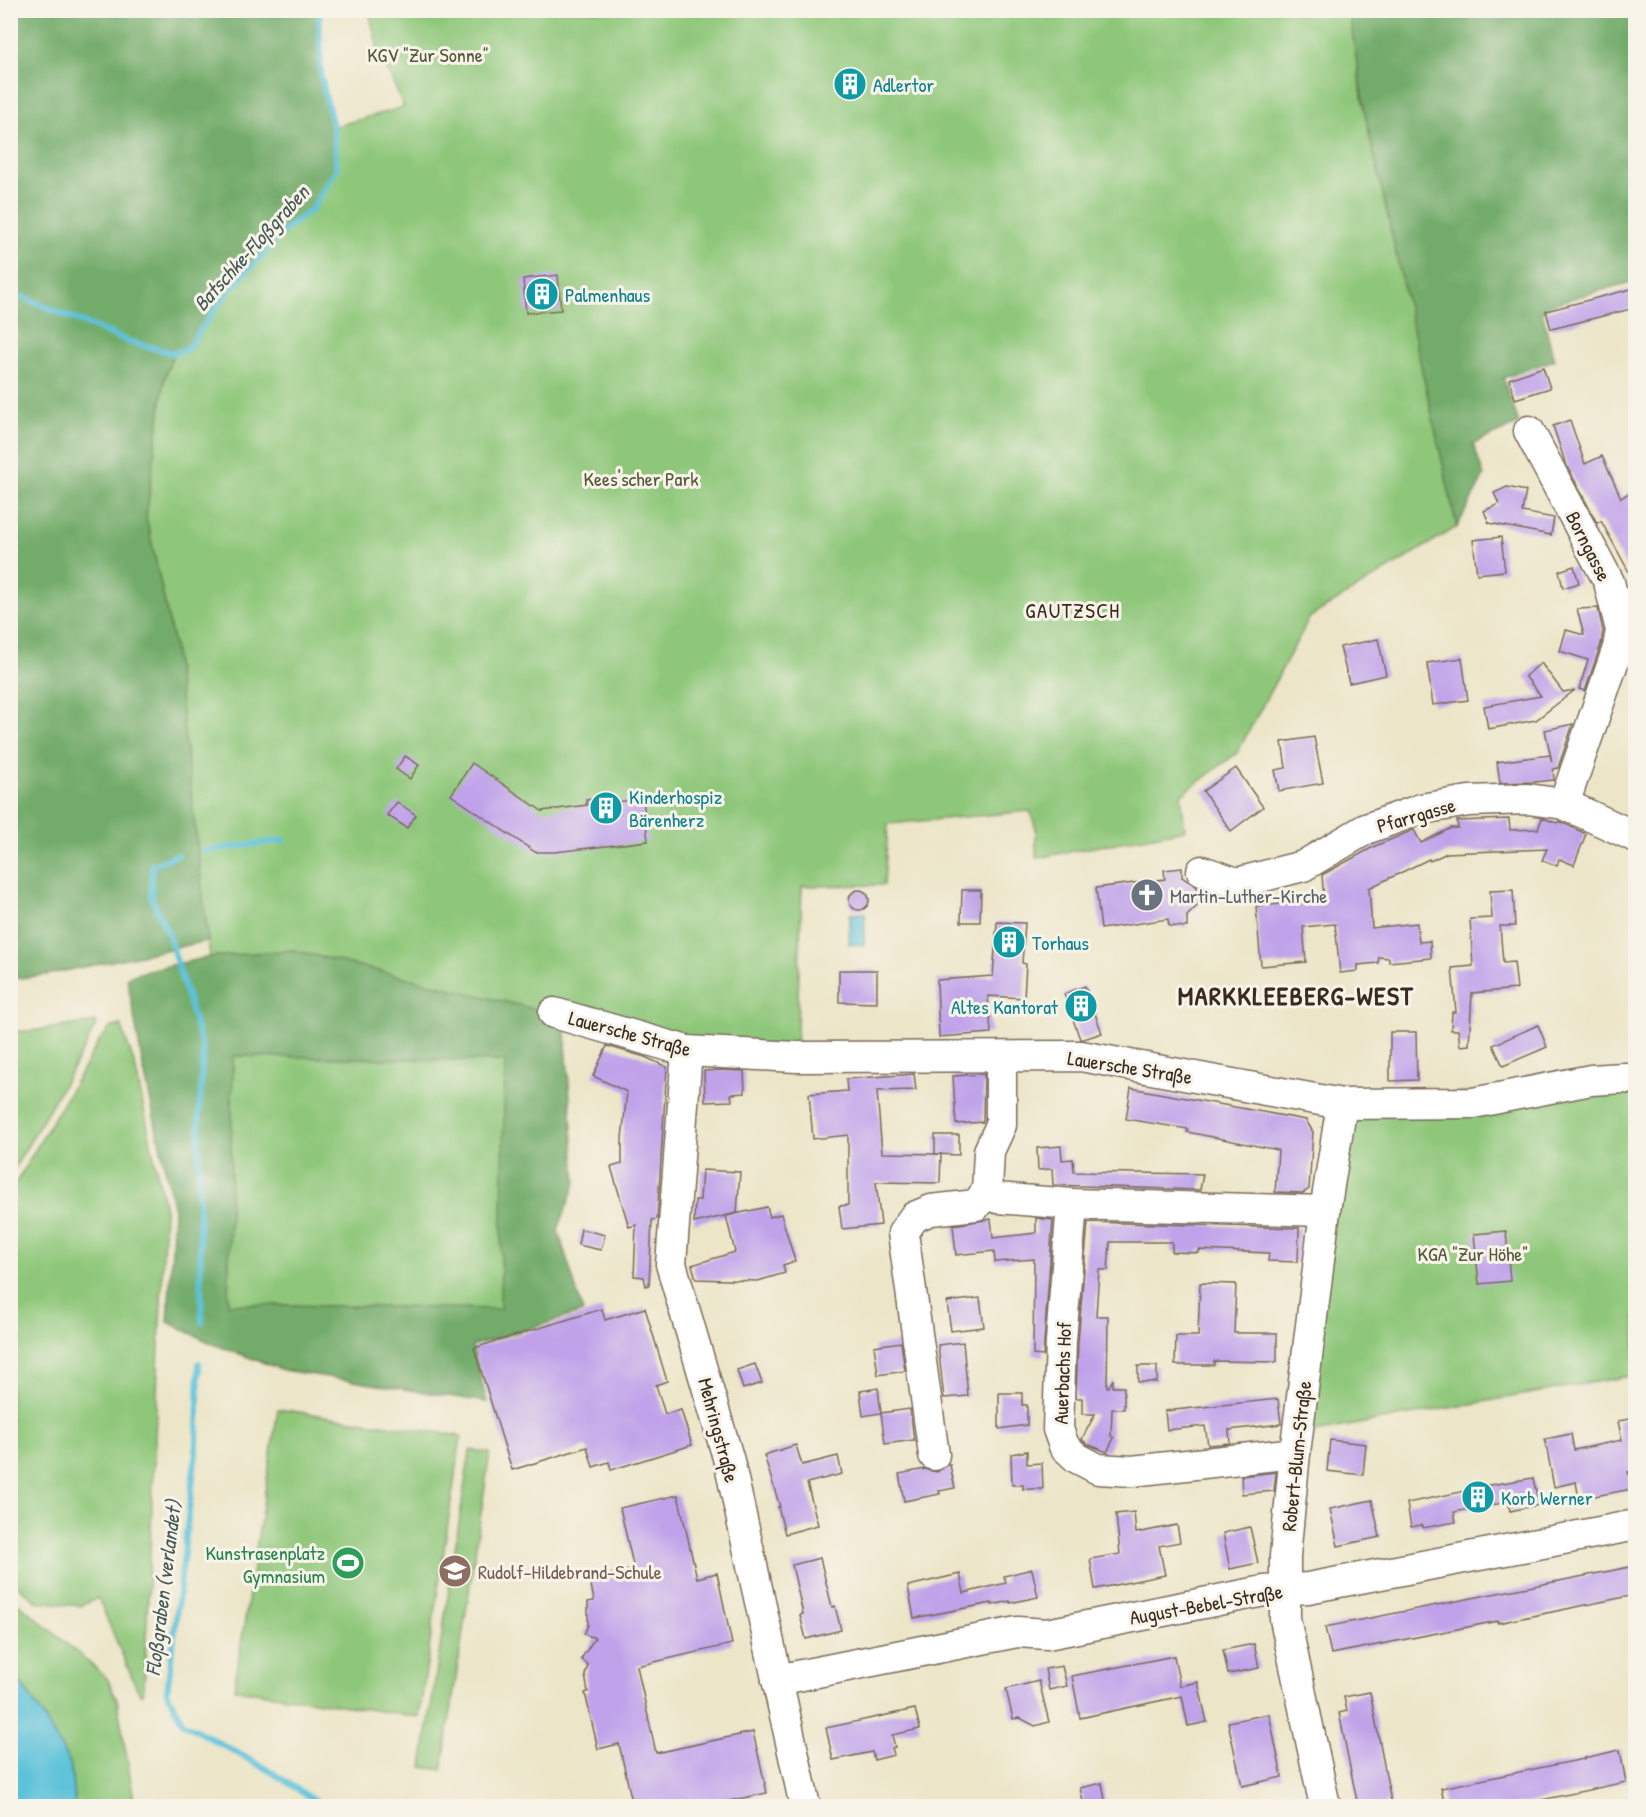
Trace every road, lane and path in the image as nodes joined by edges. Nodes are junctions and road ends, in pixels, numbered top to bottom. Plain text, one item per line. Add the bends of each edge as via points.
1 (1528, 431) dead end
2 (1564, 804) junction
3 (1635, 837) edge
4 (1202, 871) dead end
5 (554, 1013) dead end
6 (687, 1051) junction
7 (1001, 1057) junction
8 (1635, 1079) edge
9 (1342, 1104) junction
10 (987, 1191) junction
11 (1072, 1204) junction
12 (1325, 1211) junction
13 (1295, 1453) junction
14 (934, 1455) dead end
15 (1635, 1526) edge
16 (1286, 1590) junction
17 (777, 1680) junction
18 (805, 1806) edge
19 (1325, 1806) edge

1 - 2 street, Borngasse via 1609,582 1621,630
2 - 3 street, Pfarrgasse
2 - 4 street, Pfarrgasse via 1527,799 1469,801 1431,808 1366,829 1303,866 1237,883
5 - 6 street, Lauersche Straße
6 - 7 street, Lauersche Straße via 796,1057
6 - 17 street, Mehringstraße via 671,1264 729,1461
7 - 9 street, Lauersche Straße via 1081,1056
7 - 10 street via 1001,1125 989,1151
8 - 9 street, Lauersche Straße via 1591,1080 1473,1103
9 - 12 street, Robert-Blum-Straße
10 - 11 street via 998,1198
10 - 14 street via 976,1205 931,1210 914,1217 903,1233
11 - 12 street
11 - 13 street, Auerbachs Hof via 1060,1363 1058,1429 1064,1446 1098,1469 1132,1471
12 - 13 street, Robert-Blum-Straße
13 - 16 street, Robert-Blum-Straße
15 - 16 street, August-Bebel-Straße
16 - 17 street, August-Bebel-Straße via 1047,1634 1017,1632
16 - 19 street, Robert-Blum-Straße via 1285,1619
17 - 18 street, Mehringstraße

